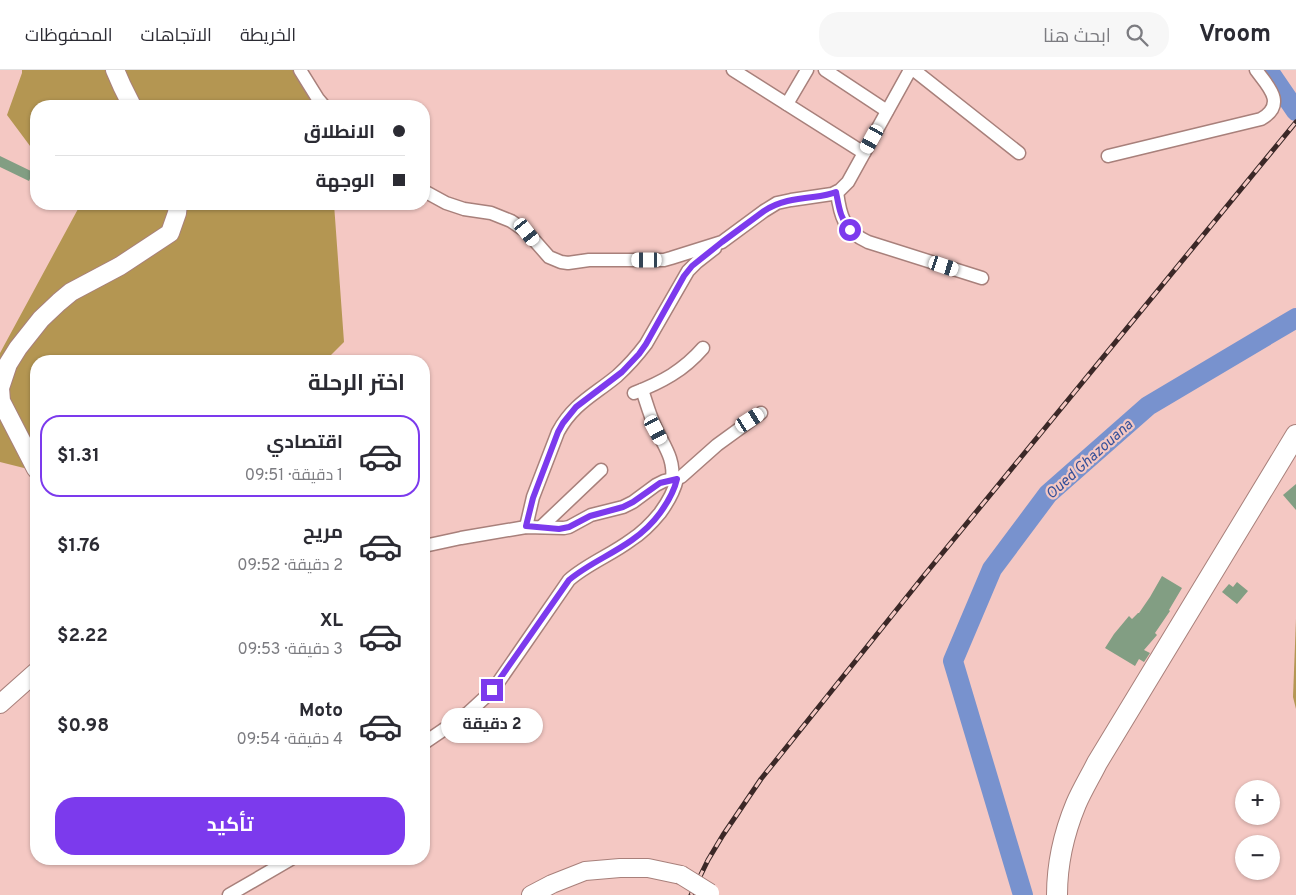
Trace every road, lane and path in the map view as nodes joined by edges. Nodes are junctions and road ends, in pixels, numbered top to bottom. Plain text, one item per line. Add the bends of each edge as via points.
1 (115, 70) edge
2 (300, 70) edge
3 (733, 70) edge
4 (807, 70) edge
5 (825, 70) edge
6 (910, 70) edge
7 (914, 70) edge
8 (1256, 70) edge
9 (129, 100) edge
10 (319, 100) edge
11 (787, 104) junction
12 (887, 111) junction
13 (864, 153) junction
14 (1019, 153) dead end
15 (1108, 156) dead end
16 (836, 192) junction
17 (430, 195) edge
18 (177, 210) edge
19 (722, 242) junction
20 (982, 278) dead end
21 (703, 348) dead end
22 (761, 413) dead end
23 (1296, 435) edge
24 (30, 457) edge
25 (600, 470) dead end
26 (675, 479) junction
27 (526, 526) junction
28 (541, 527) junction
29 (430, 545) edge
30 (30, 677) edge
31 (0, 704) edge
32 (430, 739) edge
33 (281, 865) edge
34 (711, 894) edge
35 (229, 895) edge
36 (531, 895) edge
37 (1057, 895) edge

1 - 9 main road
2 - 10 street
3 - 11 street
4 - 11 street
5 - 12 street
6 - 12 street
7 - 14 street
8 - 15 street via 1274,96 1270,112 1261,119
11 - 13 street
12 - 13 street
13 - 16 street via 848,182
16 - 19 street via 777,203
16 - 20 street via 842,218 861,239
17 - 19 street via 464,209 511,221 527,232 549,257 561,262 664,260
18 - 24 main road via 170,233 120,266 71,292 41,319 8,364 0,388 1,401
19 - 27 street via 688,271 639,354 622,372 576,407 563,423 533,498
21 - 26 street via 675,373 638,392 671,459
22 - 26 street
23 - 37 main road via 1097,763 1075,805 1064,837
25 - 28 street
26 - 28 street via 656,485 628,505 590,516 569,527
26 - 32 street via 675,488 668,503 646,528 630,542 569,580 485,698
27 - 28 street
27 - 29 street
30 - 31 main road
33 - 35 street
34 - 36 main road, bridge via 680,876 648,868 620,868 585,871

